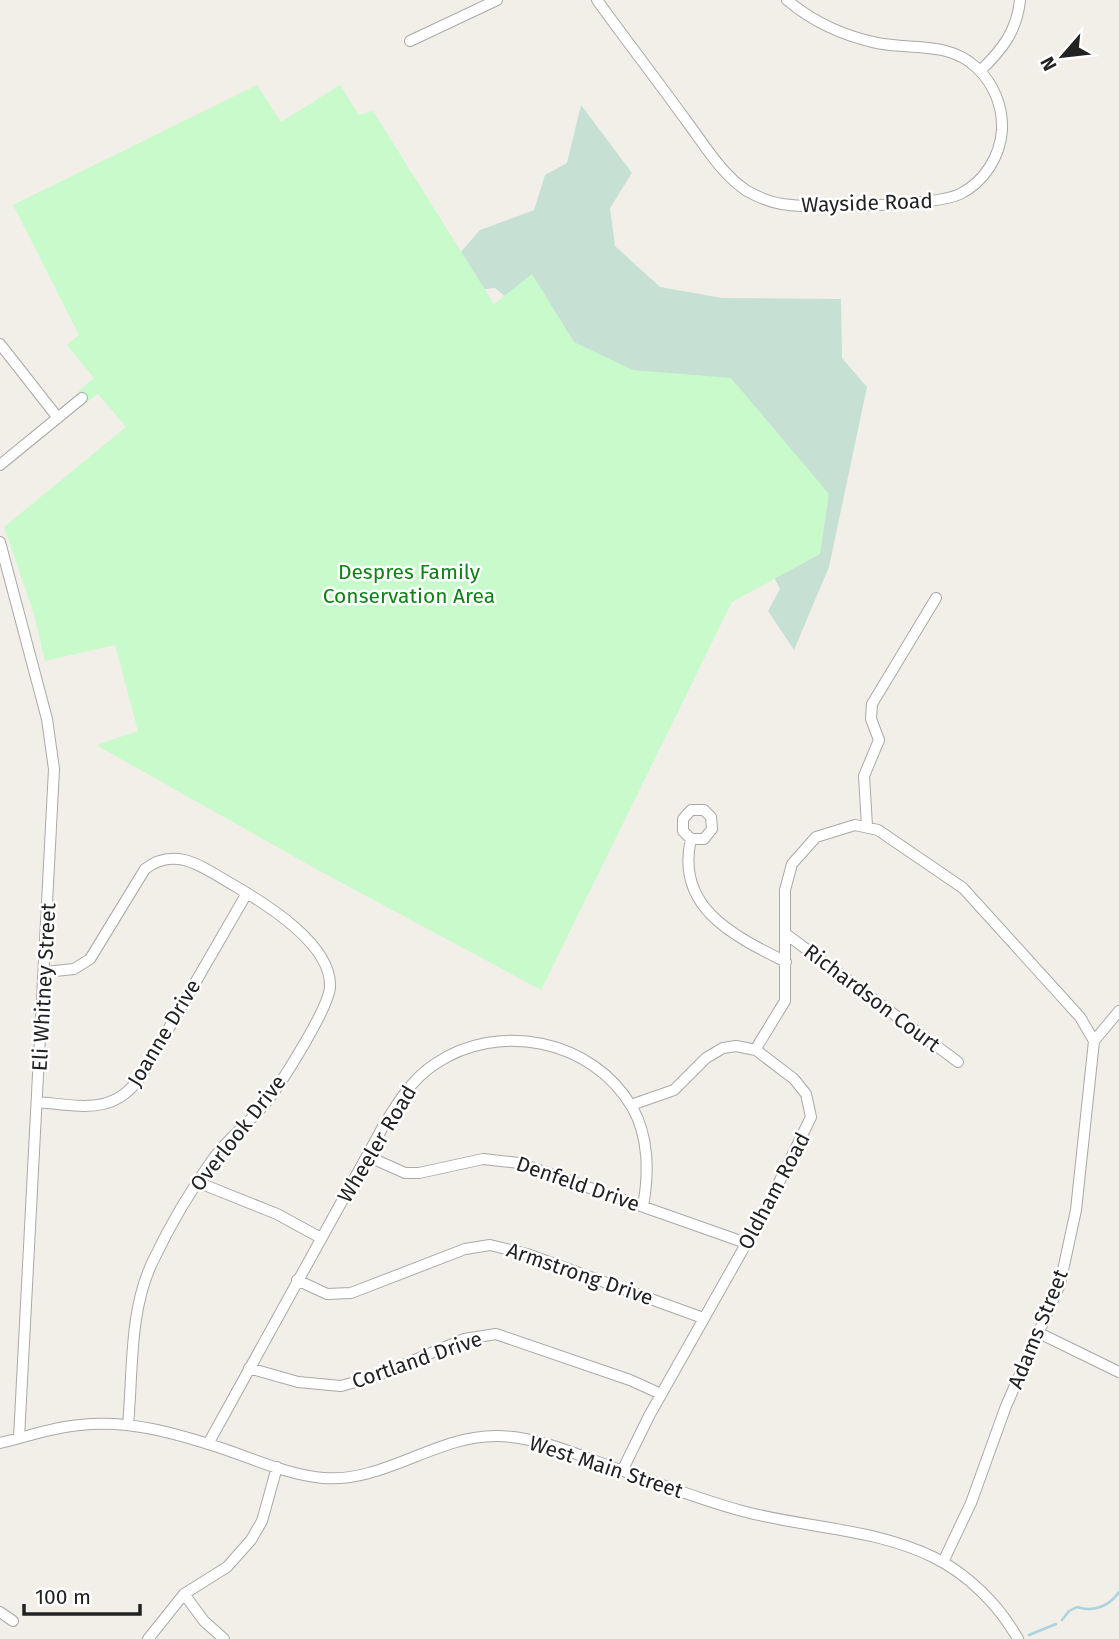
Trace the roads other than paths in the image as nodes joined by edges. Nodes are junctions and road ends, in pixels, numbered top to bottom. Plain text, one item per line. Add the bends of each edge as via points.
1 (497, 0) edge
2 (597, 0) edge
3 (787, 0) edge
4 (1020, 0) edge
5 (410, 41) dead end
6 (980, 71) junction
7 (0, 344) edge
8 (82, 398) dead end
9 (58, 418) junction
10 (0, 466) edge
11 (0, 542) edge
12 (936, 598) dead end
13 (867, 826) junction
14 (691, 839) dead end
15 (247, 893) junction
16 (786, 934) junction
17 (786, 962) junction
18 (45, 972) junction
19 (1119, 1011) edge
20 (1094, 1041) junction
21 (755, 1049) junction
22 (958, 1062) dead end
23 (38, 1102) junction
24 (631, 1105) junction
25 (367, 1156) junction
26 (197, 1182) junction
27 (643, 1206) junction
28 (321, 1238) junction
29 (746, 1243) junction
30 (297, 1280) junction
31 (703, 1318) junction
32 (1040, 1334) junction
33 (249, 1368) junction
34 (1119, 1371) edge
35 (661, 1394) junction
36 (128, 1425) junction
37 (19, 1438) junction
38 (0, 1443) edge
39 (208, 1444) junction
40 (276, 1467) junction
41 (622, 1471) junction
42 (943, 1562) junction
43 (184, 1594) junction
44 (0, 1612) edge
45 (13, 1621) dead end
46 (148, 1639) edge
47 (224, 1639) edge
48 (1018, 1639) edge

1 - 5 street
2 - 6 street, Wayside Road via 726,174 758,197 784,205 930,203 970,188 991,164 1001,134 999,103
3 - 6 street, Wayside Road via 820,23 849,35 948,51
4 - 6 street via 1007,41
7 - 9 street
8 - 9 street
9 - 10 street
11 - 18 street, Eli Whitney Street via 54,755
12 - 13 street via 872,704 871,719 879,740 864,776
13 - 16 street via 828,832 798,853 785,890
13 - 20 street via 911,850 963,888 1080,1017
14 - 17 street via 688,876 703,907 737,934
15 - 18 street, Overlook Drive via 184,859 155,861 145,869 90,959 74,969
15 - 23 street, Joanne Drive via 128,1094 90,1106
15 - 26 street, Overlook Drive via 293,925 327,969 330,989 271,1097 227,1141
16 - 17 street
16 - 22 street, Richardson Court
17 - 21 street via 785,1000
18 - 23 street, Eli Whitney Street
19 - 20 street
20 - 32 street, Adams Street via 1074,1223 1060,1284
21 - 24 street via 723,1048 674,1090
21 - 29 street, Oldham Road via 801,1087 811,1117
23 - 37 street, Eli Whitney Street
24 - 25 street, Wheeler Road via 606,1077 563,1049 511,1039 480,1043 451,1054 417,1078
24 - 27 street, Wheeler Road via 647,1164
25 - 27 street, Denfeld Drive via 419,1173 483,1159 506,1160
25 - 28 street, Wheeler Road
26 - 28 street via 277,1214
26 - 36 street, Overlook Drive via 139,1296
27 - 29 street, Denfeld Drive
28 - 30 street, Wheeler Road
29 - 31 street, Oldham Road
30 - 31 street, Armstrong Drive via 327,1294 351,1293 465,1249 490,1245
30 - 33 street, Wheeler Road
31 - 35 street, Oldham Road
32 - 34 street
32 - 42 street, Adams Street
33 - 35 street, Cortland Drive via 298,1382 341,1386 377,1376 464,1339 496,1334
33 - 39 street, Wheeler Road
35 - 41 street, Oldham Road
36 - 37 street, West Main Street via 78,1425
36 - 39 street, West Main Street
37 - 38 street, West Main Street
39 - 40 street, West Main Street
40 - 41 street, West Main Street via 324,1478 349,1477 456,1441 498,1436 560,1448
40 - 43 street via 262,1521 251,1540 227,1566
41 - 42 street, West Main Street via 742,1511 893,1541
42 - 48 street, West Main Street via 977,1587
43 - 46 street
43 - 47 street
44 - 45 street

